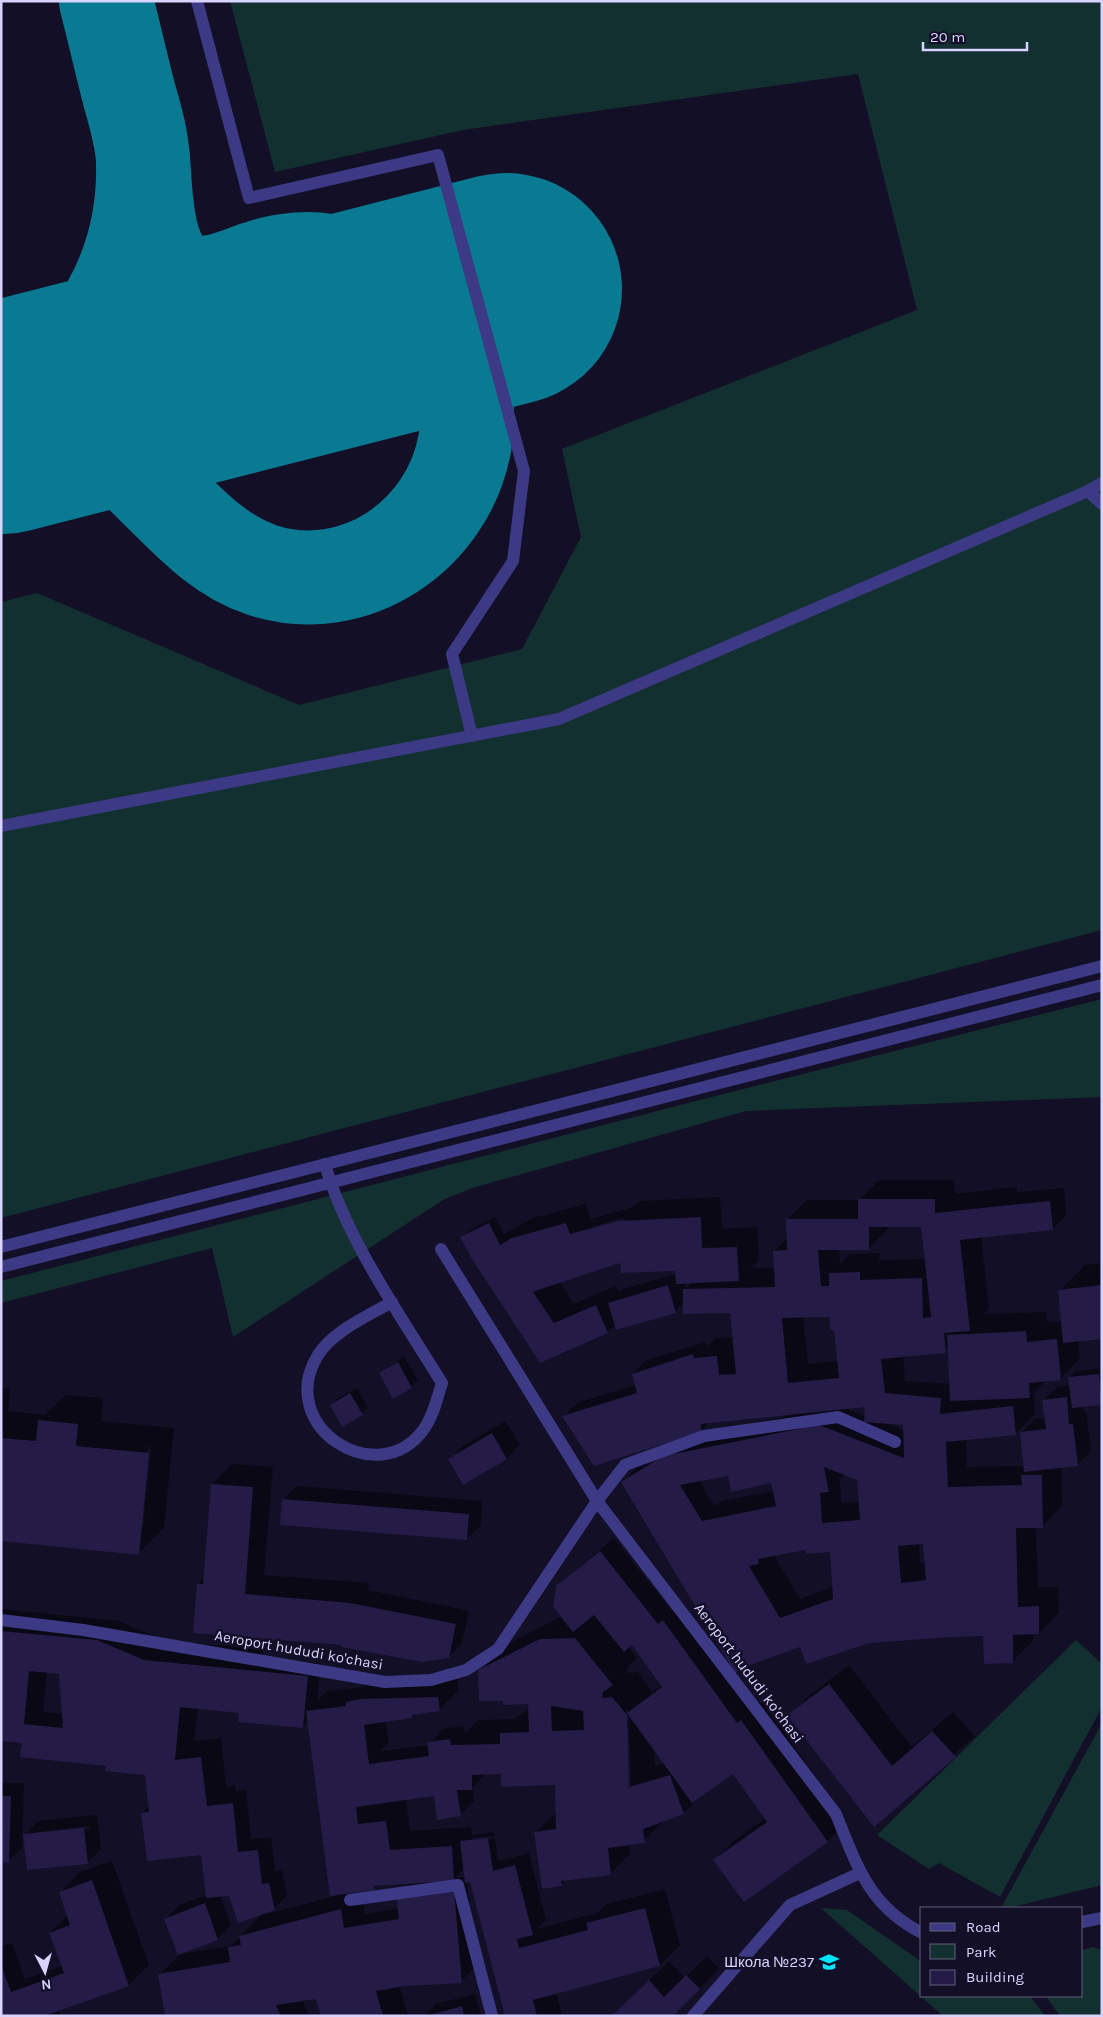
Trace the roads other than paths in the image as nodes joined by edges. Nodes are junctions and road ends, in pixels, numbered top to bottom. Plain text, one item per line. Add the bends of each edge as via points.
1 (197, 1) edge
2 (1102, 483) edge
3 (1088, 491) junction
4 (1102, 504) edge
5 (472, 736) junction
6 (1, 826) edge
7 (1102, 966) edge
8 (1102, 985) edge
9 (325, 1164) junction
10 (330, 1183) junction
11 (1, 1247) edge
12 (441, 1249) dead end
13 (1, 1268) edge
14 (392, 1302) junction
15 (895, 1442) dead end
16 (597, 1501) junction
17 (1, 1620) edge
18 (860, 1873) junction
19 (350, 1900) dead end
20 (1102, 1918) edge
21 (1083, 1922) edge
22 (920, 1932) edge
23 (492, 2016) edge
24 (693, 2016) edge

1 - 5 street via 249,198 438,156 524,471 513,561 452,654
2 - 3 street
3 - 4 street
3 - 5 street via 559,719
5 - 6 street
7 - 9 street
8 - 10 street
9 - 10 street
9 - 11 street
10 - 13 street
10 - 14 street via 363,1252
12 - 16 street, Aeroport hududi ko'chasi
14 - 14 street via 442,1383 430,1418 415,1439 384,1453 352,1452 330,1439 314,1419 307,1388 310,1370 318,1353 338,1335
15 - 16 street via 838,1417 704,1436 624,1465
16 - 17 street, Aeroport hududi ko'chasi via 498,1649 466,1670 431,1680 384,1682 83,1630
16 - 18 street, Aeroport hududi ko'chasi via 836,1814
18 - 22 street, Aeroport hududi ko'chasi via 878,1900 900,1922
18 - 24 street via 790,1905
19 - 23 street via 458,1885
20 - 21 street

